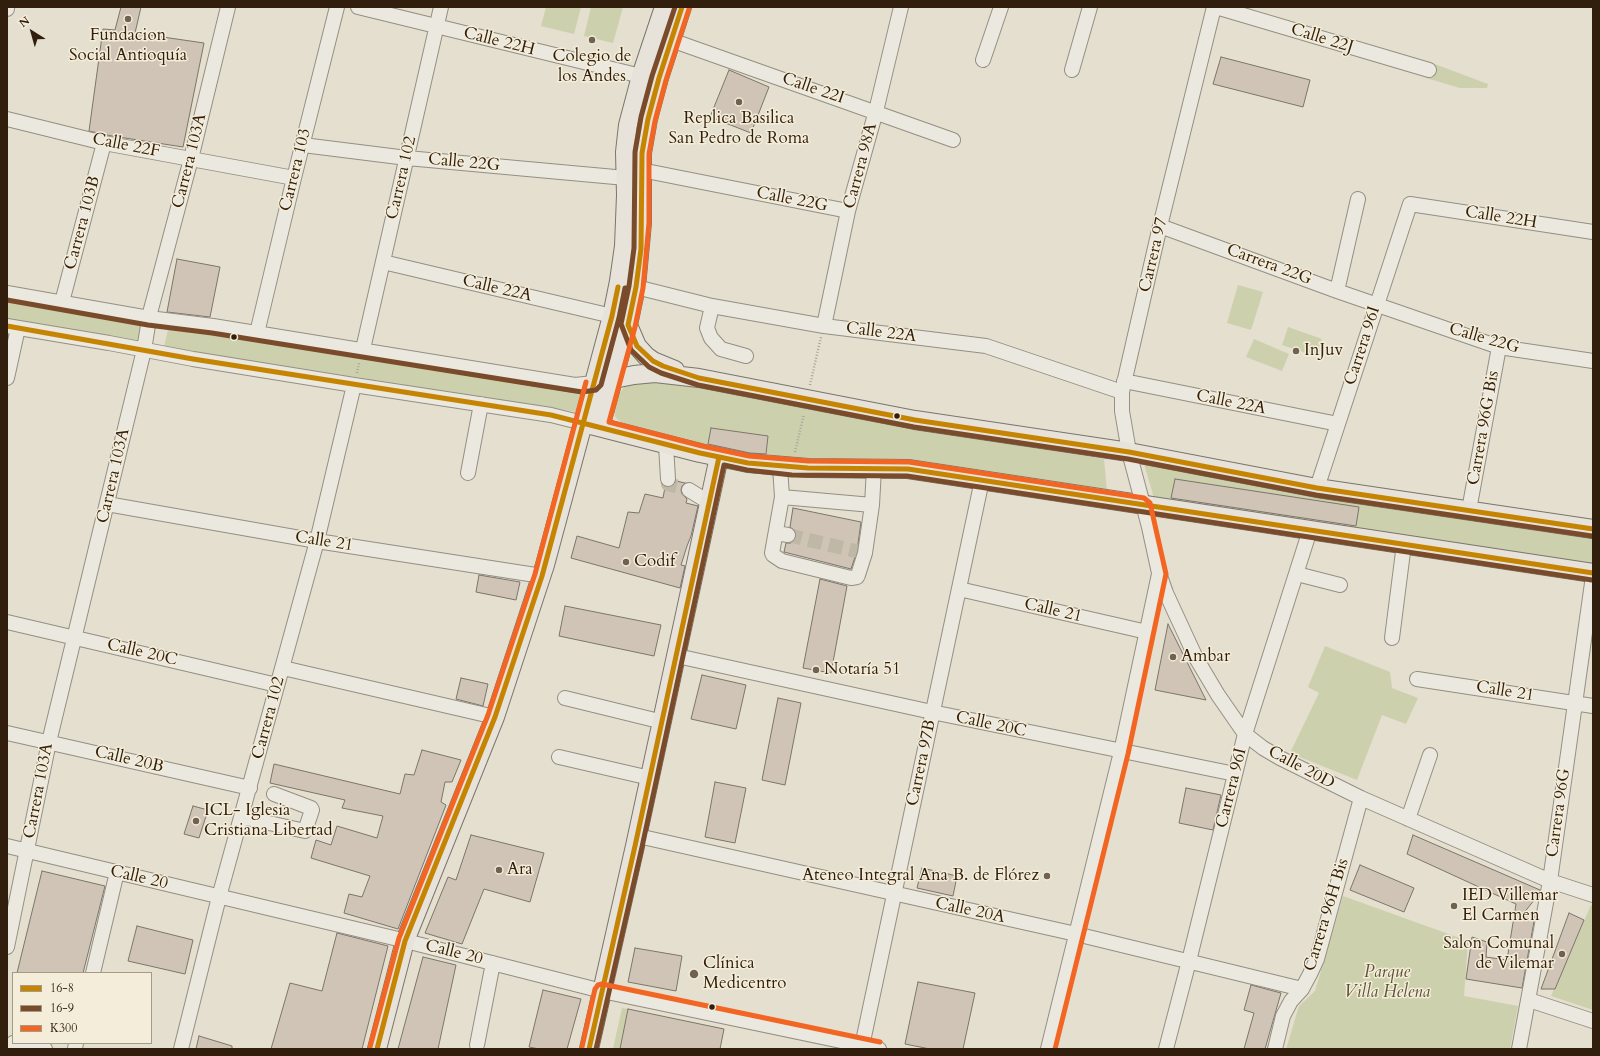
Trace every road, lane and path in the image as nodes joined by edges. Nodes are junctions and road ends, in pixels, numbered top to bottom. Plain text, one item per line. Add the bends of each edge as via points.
1 (228, 7) edge
2 (337, 7) edge
3 (358, 7) edge
4 (441, 7) edge
5 (664, 7) edge
6 (682, 7) edge
7 (901, 7) edge
8 (1001, 7) edge
9 (1090, 7) edge
10 (1221, 8) edge
11 (436, 26) junction
12 (671, 40) junction
13 (983, 60) dead end
14 (1072, 70) dead end
15 (1429, 70) dead end
16 (641, 76) junction
17 (876, 111) junction
18 (7, 119) edge
19 (953, 140) dead end
20 (104, 143) junction
21 (303, 145) junction
22 (407, 158) junction
23 (192, 159) junction
24 (633, 174) junction
25 (294, 178) junction
26 (1358, 199) dead end
27 (1410, 204) joint
28 (848, 210) junction
29 (1160, 226) junction
30 (1593, 232) edge
31 (383, 262) junction
32 (636, 287) junction
33 (1337, 291) junction
34 (7, 294) edge
35 (62, 302) junction
36 (1377, 305) junction
37 (712, 306) junction
38 (612, 316) junction
39 (149, 318) junction
40 (628, 325) junction
41 (824, 326) junction
42 (12, 327) edge
43 (257, 333) junction
44 (1499, 346) junction
45 (363, 349) junction
46 (144, 350) junction
47 (746, 356) dead end
48 (1593, 361) edge
49 (7, 378) edge
50 (699, 378) junction
51 (613, 379) junction
52 (594, 382) junction
53 (354, 385) junction
54 (1123, 386) junction
55 (481, 404) junction
56 (1338, 424) junction
57 (591, 425) junction
58 (666, 445) junction
59 (1129, 452) junction
60 (719, 457) junction
61 (780, 467) junction
62 (874, 468) junction
63 (468, 473) dead end
64 (668, 479) dead end
65 (982, 480) junction
66 (1317, 488) junction
67 (689, 490) tunnel mouth
68 (782, 497) junction
69 (710, 502) junction
70 (107, 504) junction
71 (1143, 505) junction
72 (872, 506) junction
73 (1469, 510) junction
74 (1593, 529) edge
75 (1310, 530) junction
76 (317, 541) junction
77 (1404, 544) junction
78 (1159, 573) junction
79 (1593, 573) edge
80 (1297, 574) junction
81 (542, 576) junction
82 (1593, 576) edge
83 (1340, 585) dead end
84 (959, 589) junction
85 (7, 622) edge
86 (1147, 632) junction
87 (75, 638) junction
88 (1392, 638) dead end
89 (677, 656) junction
90 (283, 668) junction
91 (1417, 679) dead end
92 (277, 685) junction
93 (565, 698) dead end
94 (1575, 703) junction
95 (1593, 706) edge
96 (932, 712) junction
97 (494, 717) junction
98 (663, 722) junction
99 (7, 733) edge
100 (1245, 734) junction
101 (49, 742) junction
102 (1121, 752) junction
103 (1430, 754) dead end
104 (560, 757) dead end
105 (1235, 774) junction
106 (650, 778) junction
107 (250, 788) junction
108 (274, 794) dead end
109 (1360, 798) junction
110 (242, 817) junction
111 (1408, 819) junction
112 (638, 836) junction
113 (7, 846) edge
114 (27, 851) junction
115 (117, 872) junction
116 (1550, 881) junction
117 (895, 894) junction
118 (1593, 895) edge
119 (220, 897) junction
120 (1076, 934) junction
121 (406, 941) junction
122 (7, 947) edge
123 (1189, 961) junction
124 (493, 963) junction
125 (93, 972) edge
126 (1302, 989) junction
127 (602, 991) junction
128 (1529, 1000) junction
129 (1593, 1021) edge
130 (18, 1044) edge
131 (826, 1044) edge
132 (477, 1045) dead end
133 (862, 1046) junction
134 (45, 1049) edge
135 (182, 1049) edge
136 (377, 1049) edge
137 (589, 1049) edge
138 (879, 1049) edge
139 (1048, 1049) edge
140 (1166, 1049) edge
141 (1275, 1049) edge
142 (1519, 1049) edge

1 - 23 street, Carrera 103A
2 - 21 street, Carrera 103
3 - 11 street, Calle 22H
4 - 11 street, Carrera 102
5 - 16 main road
6 - 12 main road
7 - 17 street, Carrera 98A
8 - 13 street
9 - 14 street
10 - 15 street, Calle 22J
10 - 29 street, Carrera 97
11 - 16 street, Calle 22H
11 - 22 street, Carrera 102
12 - 17 street, Calle 22I
12 - 24 main road via 648,119 642,153
16 - 24 main road via 628,125 625,152
17 - 19 street, Calle 22I
17 - 28 street, Carrera 98A
18 - 20 street, Calle 22F
20 - 23 street, Calle 22F
20 - 35 street, Carrera 103B
21 - 22 street, Calle 22G
21 - 25 street, Carrera 103
22 - 24 street, Calle 22G
22 - 31 street, Carrera 102
23 - 25 street, Calle 22F
23 - 39 street, Carrera 103A
24 - 28 street, Calle 22G
24 - 32 main road via 642,223
24 - 38 main road
25 - 43 street, Carrera 103
26 - 33 street
27 - 30 street, Calle 22H
27 - 36 street, Carrera 96I
28 - 41 street, Carrera 98A
29 - 33 street, Carrera 22G
29 - 54 street, Carrera 97
31 - 38 street, Calle 22A
31 - 45 street, Carrera 102
32 - 37 street, Calle 22A
32 - 40 main road
33 - 36 street, Carrera 22G
34 - 35 street
35 - 39 street
36 - 44 street, Calle 22G
36 - 56 street, Carrera 96I
37 - 41 street, Calle 22A
37 - 47 street via 707,328 711,338 721,349
38 - 52 main road
39 - 43 street
39 - 46 street, Carrera 103A
40 - 50 main road via 637,346 653,361
40 - 51 main road
41 - 54 street, Calle 22A via 986,346
42 - 46 street
42 - 49 street
43 - 45 street
44 - 48 street, Calle 22G
44 - 73 street, Carrera 96G Bis
45 - 52 street via 575,385
45 - 53 path
46 - 53 street
46 - 70 street, Carrera 103A
50 - 51 main road via 655,373
50 - 59 main road via 915,420
51 - 52 main road
51 - 57 main road
52 - 57 main road
53 - 55 street
53 - 76 street, Carrera 102
54 - 56 street, Calle 22A
54 - 59 street, Carrera 97 via 1122,411
55 - 57 street via 551,415
55 - 63 street
56 - 66 street, Carrera 96I
57 - 58 main road
57 - 81 main road
58 - 60 main road
58 - 64 street
59 - 66 main road
59 - 71 street, Carrera 97
60 - 61 main road
60 - 69 main road
61 - 62 main road
61 - 68 street
62 - 65 main road via 908,469
62 - 72 street
65 - 71 main road
65 - 84 street, Carrera 97B
66 - 73 main road
67 - 69 street
68 - 72 street
68 - 72 street via 782,534 772,553 775,557 851,578 858,575
69 - 89 main road
70 - 76 street, Calle 21
70 - 87 street, Carrera 103A
71 - 75 main road
71 - 78 street, Calle 20D
73 - 74 main road
75 - 77 main road
75 - 80 street, Carrera 96I
76 - 81 street, Calle 21
76 - 90 street, Carrera 102
77 - 79 main road
77 - 88 street
78 - 86 street
78 - 100 street, Calle 20D via 1196,658
80 - 83 street
80 - 100 street, Carrera 96I
81 - 97 main road
82 - 94 street, Carrera 96G
84 - 86 street, Calle 21
84 - 96 street, Carrera 97B
85 - 87 street, Calle 20C
86 - 102 street
87 - 92 street, Calle 20C
87 - 101 street, Carrera 103A
89 - 96 street, Calle 20C
89 - 98 main road
90 - 92 street, Carrera 102
90 - 97 street
91 - 94 street, Calle 21
92 - 107 street, Carrera 102
93 - 98 street
94 - 95 street, Calle 21
94 - 116 street, Carrera 96G
96 - 102 street, Calle 20C
96 - 117 street, Carrera 97B
97 - 121 main road
98 - 106 main road
99 - 101 street, Calle 20B
100 - 105 street, Carrera 96I
100 - 109 street, Calle 20D via 1280,758
101 - 107 street, Calle 20B
101 - 114 street, Carrera 103A
102 - 105 street, Calle 20C
102 - 120 street
103 - 111 street
104 - 106 street
105 - 123 street, Carrera 96I
106 - 112 main road
107 - 110 street, Carrera 102
108 - 110 street via 311,808 306,831
109 - 111 street, Calle 20D
109 - 126 street, Carrera 96H Bis via 1317,959
110 - 119 street, Carrera 102
111 - 116 street, Calle 20D
112 - 117 street, Calle 20A
112 - 127 main road
113 - 114 street, Calle 20
114 - 115 street, Calle 20
114 - 122 street, Carrera 103A
115 - 119 street, Calle 20
115 - 125 street
116 - 118 street, Calle 20D
116 - 128 street, Carrera 96G
117 - 120 street, Calle 20A
117 - 133 street, Carrera 97B
119 - 121 street, Calle 20
119 - 135 street, Carrera 102
120 - 123 street, Calle 20A
120 - 139 street
121 - 124 street, Calle 20
121 - 136 main road
123 - 126 street, Calle 20A
123 - 140 street, Carrera 96I
124 - 127 street, Calle 20
124 - 132 street
126 - 141 street, Carrera 96H Bis via 1290,1001 1283,1016
127 - 131 street, Calle 20
127 - 137 main road
128 - 129 street
128 - 142 street, Carrera 96G
130 - 134 street
131 - 133 street, Calle 20
133 - 138 street, Calle 20

